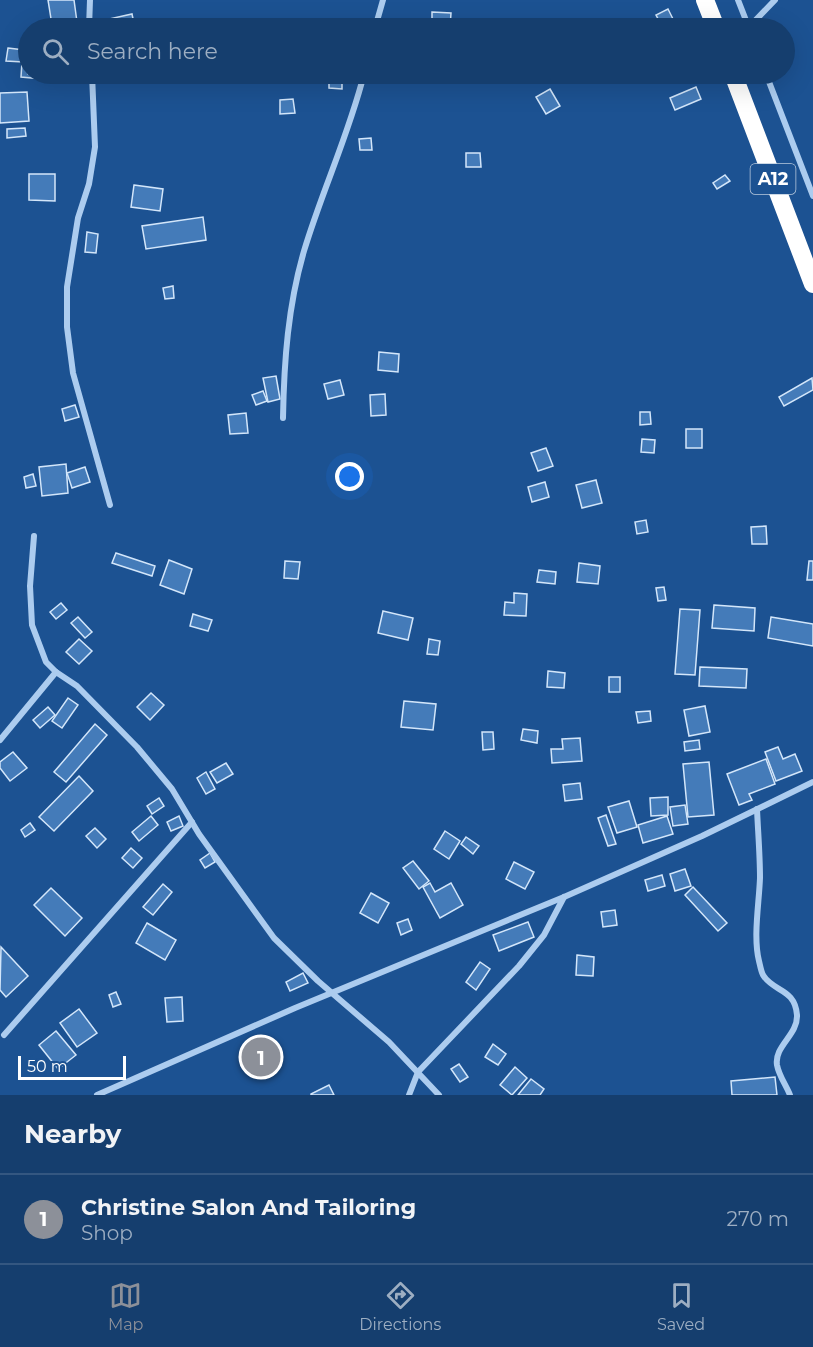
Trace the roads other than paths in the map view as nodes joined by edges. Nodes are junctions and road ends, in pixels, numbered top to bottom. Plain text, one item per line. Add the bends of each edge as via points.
1 (90, 0) edge
2 (382, 0) edge
3 (705, 0) edge
4 (738, 0) edge
5 (775, 0) edge
6 (89, 18) edge
7 (378, 18) edge
8 (712, 18) edge
9 (745, 18) edge
10 (758, 18) edge
11 (93, 84) edge
12 (361, 84) edge
13 (737, 84) edge
14 (770, 84) edge
15 (813, 196) edge
16 (813, 284) edge
17 (283, 418) dead end
18 (110, 504) dead end
19 (34, 536) dead end
20 (56, 672) junction
21 (0, 740) edge
22 (813, 782) edge
23 (757, 809) junction
24 (192, 822) junction
25 (564, 897) junction
26 (332, 993) junction
27 (4, 1035) dead end
28 (418, 1072) junction
29 (97, 1095) edge
30 (409, 1095) edge
31 (439, 1095) edge
32 (790, 1095) edge

1 - 6 street
2 - 7 street
3 - 8 highway
4 - 9 street
5 - 10 street
11 - 18 street via 93,162 78,218 67,287 67,327 73,373
12 - 17 street via 304,251 292,300 284,359
13 - 16 highway, A12
14 - 15 street
19 - 20 street via 32,625 46,662
20 - 21 street
20 - 24 street via 77,686 138,747 172,789
22 - 23 street
23 - 25 street
23 - 32 street via 757,954 763,975 793,1000 797,1016 790,1037 777,1056
24 - 26 street via 274,938
24 - 27 street
25 - 26 street
25 - 28 street via 544,935 519,966
26 - 28 street
26 - 29 street
28 - 30 street
28 - 31 street

